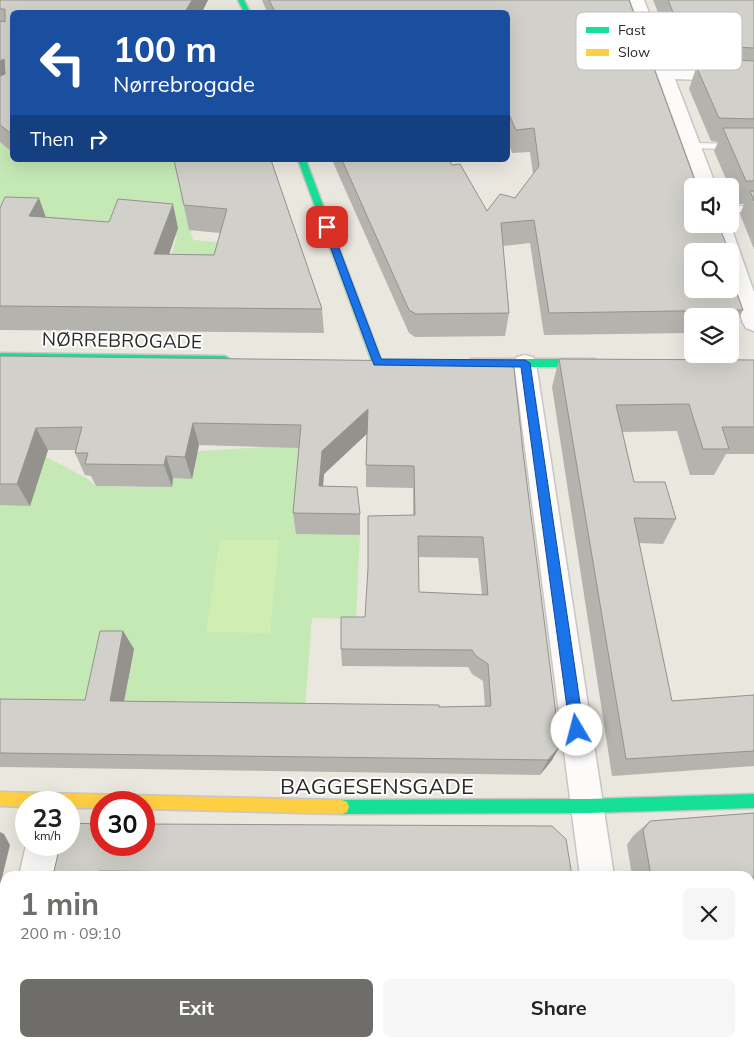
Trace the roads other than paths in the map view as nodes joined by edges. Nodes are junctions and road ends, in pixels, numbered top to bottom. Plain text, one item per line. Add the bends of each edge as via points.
1 (637, 0) edge
2 (642, 12) edge
3 (663, 70) edge
4 (665, 74) junction
5 (754, 77) edge
6 (691, 146) junction
7 (754, 147) edge
8 (303, 162) edge
9 (703, 178) edge
10 (739, 209) edge
11 (754, 209) edge
12 (739, 279) edge
13 (754, 323) edge
14 (0, 356) edge
15 (239, 360) edge
16 (377, 362) edge
17 (462, 363) edge
18 (525, 363) junction
19 (605, 363) edge
20 (0, 799) edge
21 (15, 800) edge
22 (754, 801) edge
23 (80, 802) edge
24 (588, 806) junction
25 (41, 856) edge
26 (37, 871) edge
27 (596, 871) edge

1 - 2 street
3 - 4 street
4 - 5 street
4 - 6 street
6 - 7 lane
6 - 9 street
8 - 16 street
10 - 11 lane
12 - 13 street
14 - 15 street, NØRREBROGADE
17 - 18 street
18 - 19 street
18 - 24 street
20 - 21 street, BAGGESENSGADE
22 - 24 street, BAGGESENSGADE
23 - 24 street, BAGGESENSGADE via 386,808
24 - 27 street
25 - 26 street

